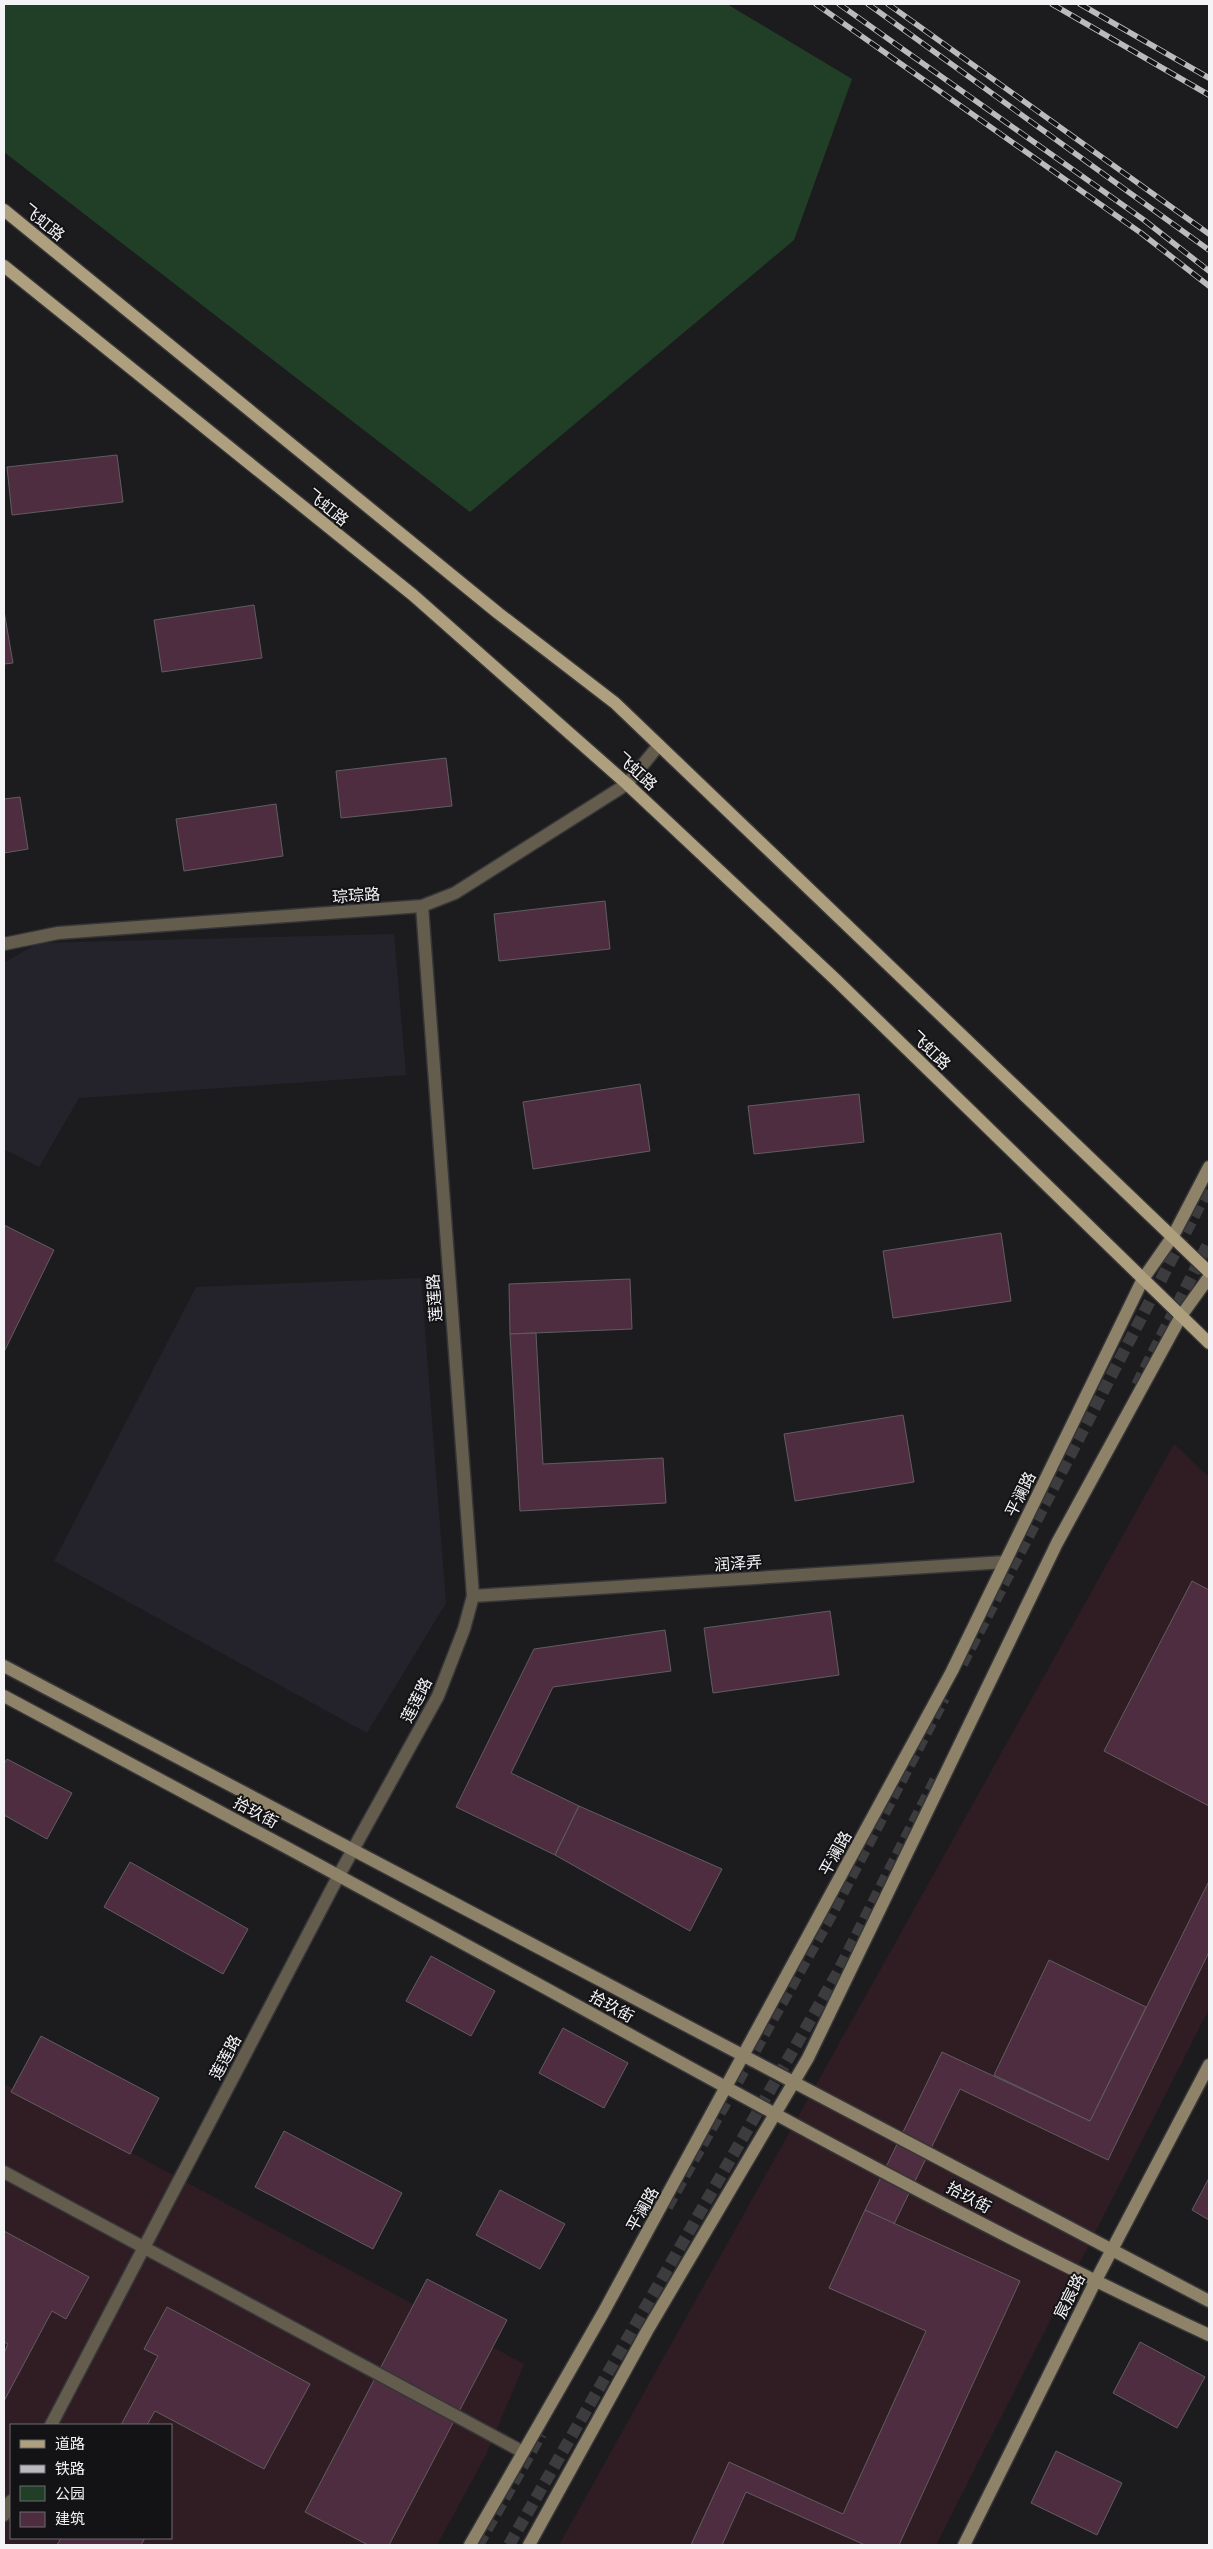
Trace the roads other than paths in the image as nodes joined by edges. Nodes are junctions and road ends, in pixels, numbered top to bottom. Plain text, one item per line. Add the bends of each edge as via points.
1 (4, 210) edge
2 (4, 266) edge
3 (659, 745) junction
4 (628, 784) junction
5 (422, 906) junction
6 (4, 944) edge
7 (1209, 1167) edge
8 (1173, 1236) junction
9 (1209, 1272) edge
10 (1209, 1277) edge
11 (1143, 1279) junction
12 (1181, 1316) junction
13 (1209, 1343) edge
14 (1005, 1562) junction
15 (473, 1596) junction
16 (4, 1666) edge
17 (4, 1696) edge
18 (352, 1851) junction
19 (339, 1875) junction
20 (743, 2056) junction
21 (1209, 2065) edge
22 (794, 2082) junction
23 (726, 2088) junction
24 (775, 2114) junction
25 (4, 2172) edge
26 (144, 2248) junction
27 (1112, 2250) junction
28 (1095, 2282) junction
29 (1209, 2300) edge
30 (1209, 2335) edge
31 (52, 2424) edge
32 (523, 2452) junction
33 (10, 2502) edge
34 (4, 2515) edge
35 (470, 2545) edge
36 (529, 2545) edge
37 (964, 2545) edge

1 - 3 main road, 飞虹路 via 498,612 615,703
2 - 4 main road, 飞虹路 via 413,595
3 - 4 street, 琮琮路
3 - 8 main road, 飞虹路
4 - 5 street, 琮琮路 via 455,893
4 - 11 main road, 飞虹路 via 835,979
5 - 6 street, 琮琮路 via 58,933
5 - 15 street, 莲莲路
7 - 8 main road, 平澜路
8 - 9 main road, 飞虹路
8 - 11 main road, 平澜路
10 - 12 main road
11 - 12 main road, 飞虹路
11 - 14 main road, 平澜路
12 - 13 main road, 飞虹路
12 - 22 main road via 1057,1543
14 - 15 street, 润泽弄
14 - 20 main road, 平澜路 via 952,1671
15 - 18 street, 莲莲路 via 464,1630 438,1696
16 - 18 main road, 拾玖街
17 - 19 main road, 拾玖街
18 - 19 street, 莲莲路
18 - 20 main road, 拾玖街
19 - 23 main road, 拾玖街
19 - 26 street, 莲莲路
20 - 22 main road, 拾玖街
20 - 23 main road, 平澜路
21 - 27 main road, 宸宸路
22 - 24 main road
22 - 27 main road, 拾玖街
23 - 24 main road, 拾玖街
23 - 32 main road, 平澜路
24 - 28 main road, 拾玖街
24 - 36 main road via 647,2331
25 - 26 street
26 - 31 street, 莲莲路
26 - 32 street
27 - 28 main road, 宸宸路
27 - 29 main road, 拾玖街
28 - 30 main road, 拾玖街
28 - 37 main road, 宸宸路
32 - 35 main road, 平澜路
33 - 34 street

